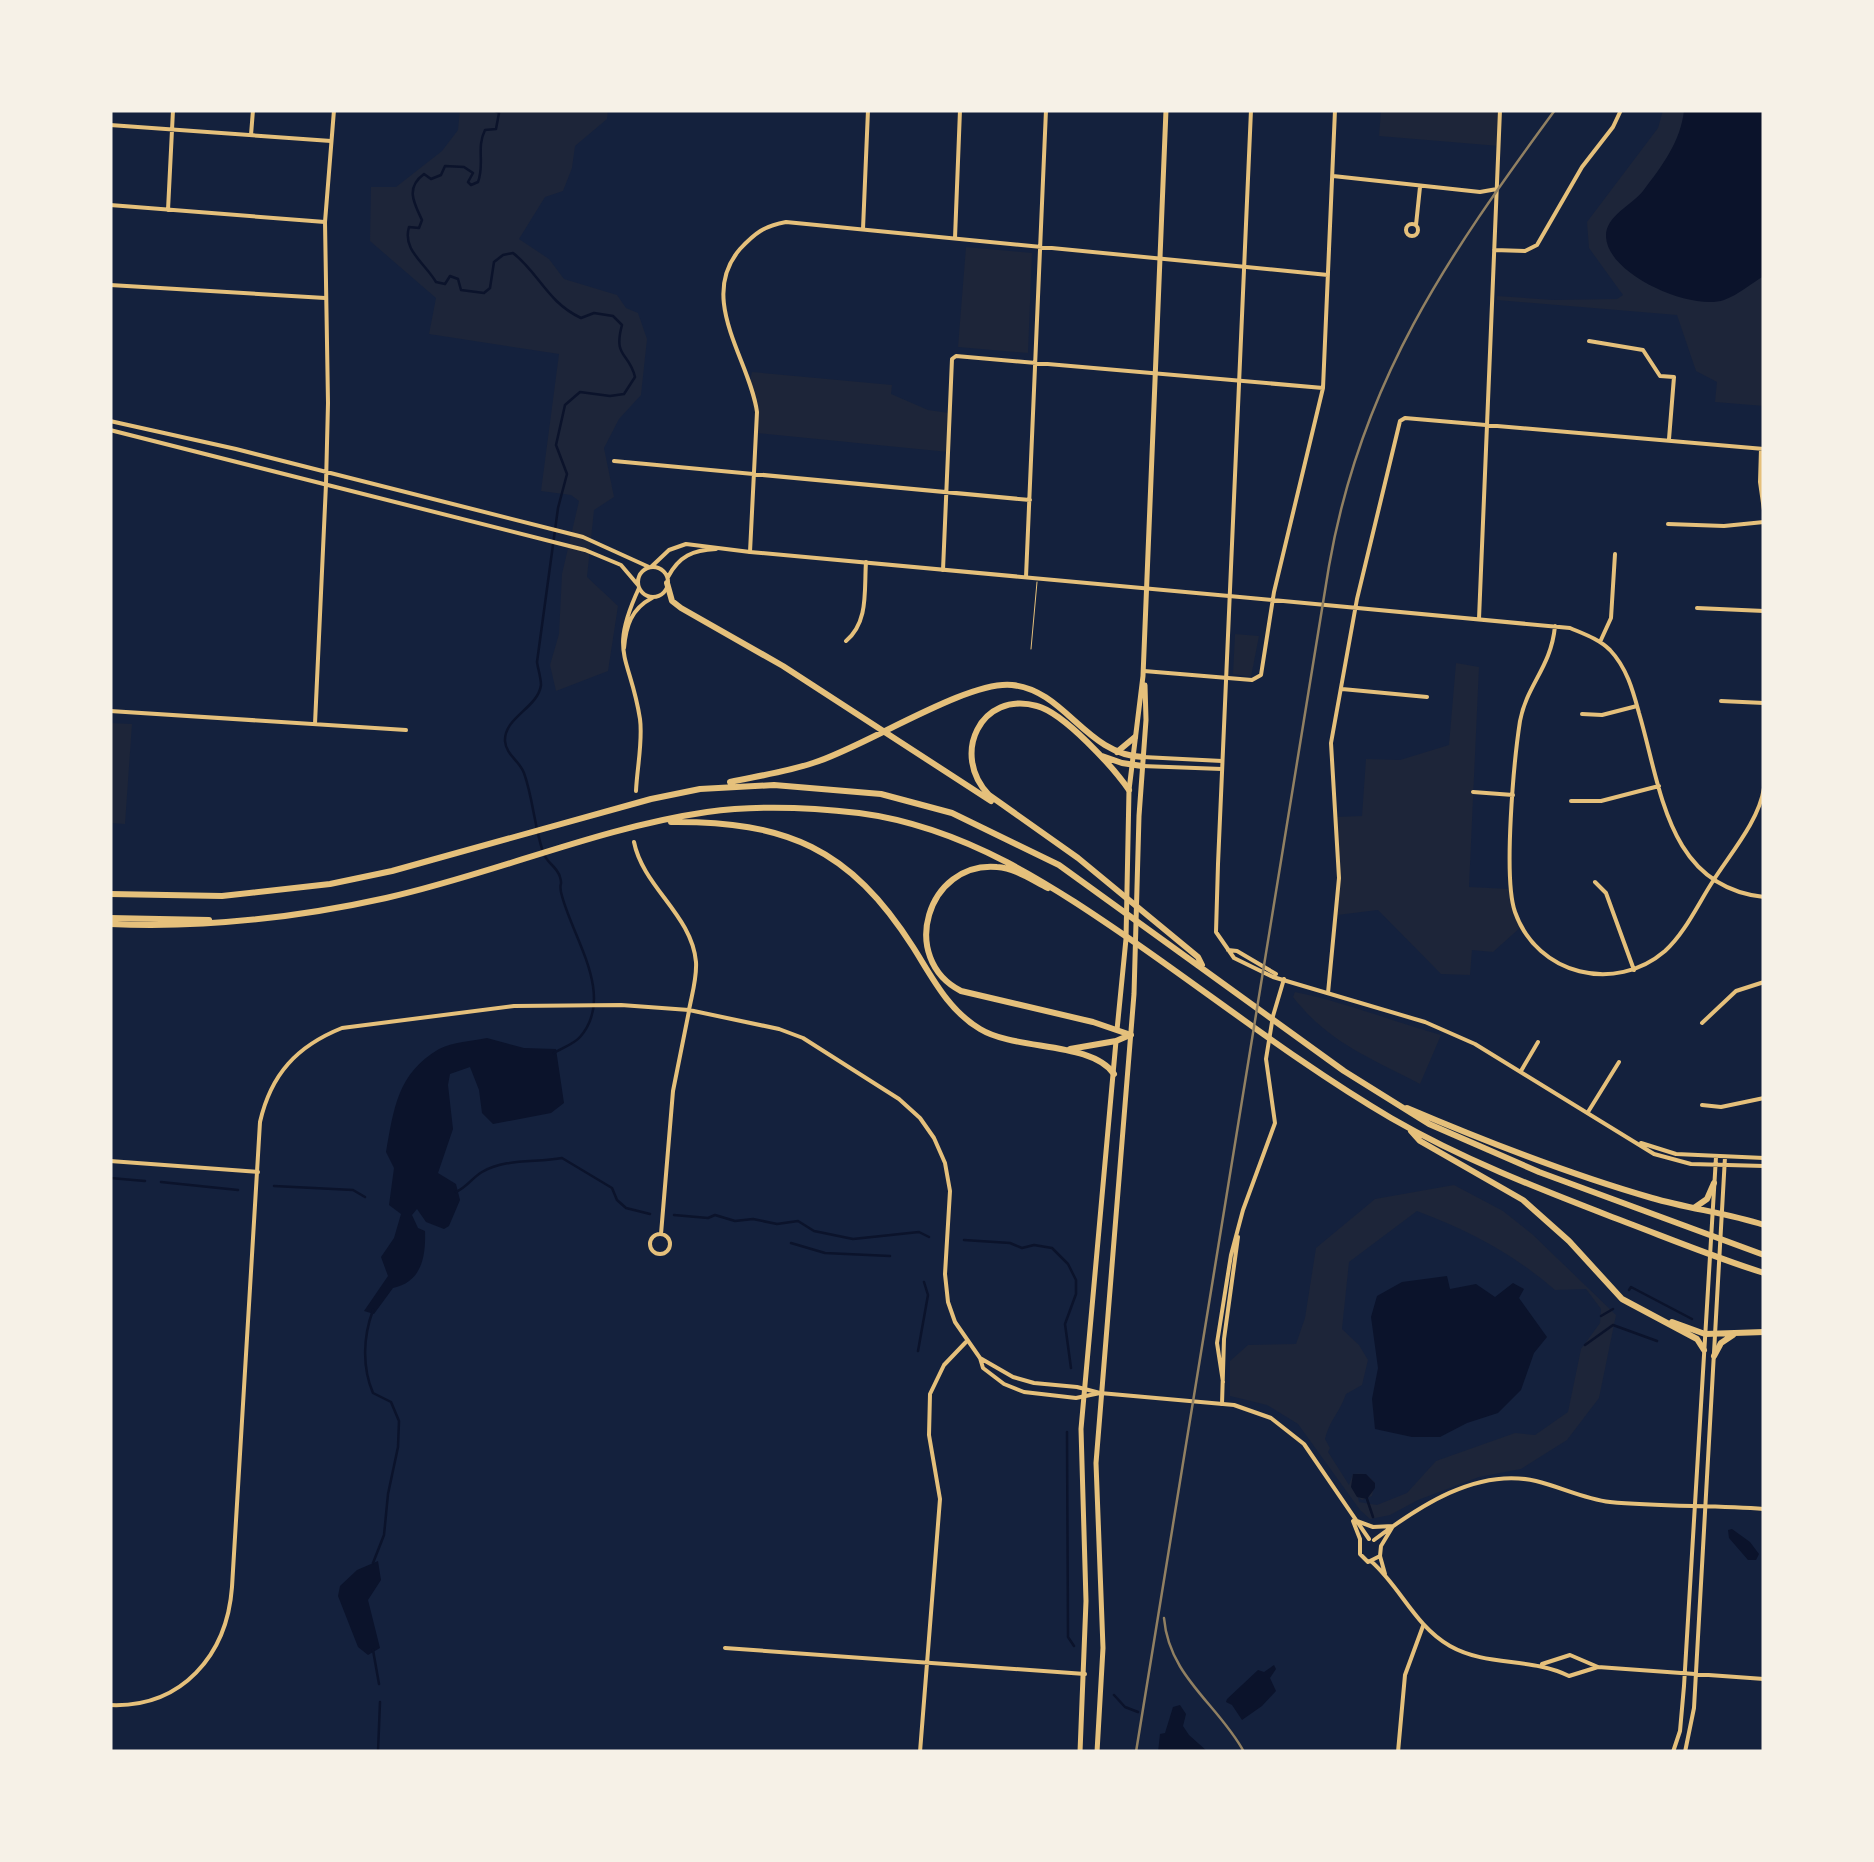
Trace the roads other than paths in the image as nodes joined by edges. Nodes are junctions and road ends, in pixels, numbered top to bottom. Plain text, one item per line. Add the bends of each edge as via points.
1 (174, 110) edge
2 (253, 110) edge
3 (334, 110) edge
4 (868, 110) edge
5 (960, 110) edge
6 (1046, 110) edge
7 (1166, 110) edge
8 (1251, 110) edge
9 (1336, 110) edge
10 (1500, 110) edge
11 (1622, 110) edge
12 (110, 126) edge
13 (173, 130) junction
14 (251, 136) junction
15 (330, 142) junction
16 (1333, 176) junction
17 (1420, 187) junction
18 (1497, 189) junction
19 (110, 206) edge
20 (168, 210) junction
21 (325, 222) junction
22 (1416, 225) dead end
23 (863, 228) junction
24 (954, 238) junction
25 (1040, 246) junction
26 (1494, 250) junction
27 (1160, 258) junction
28 (1244, 267) junction
29 (1328, 275) junction
30 (110, 285) edge
31 (326, 298) junction
32 (1588, 341) dead end
33 (1035, 361) junction
34 (1156, 372) junction
35 (1239, 380) junction
36 (1324, 388) junction
37 (110, 421) edge
38 (1487, 425) junction
39 (110, 430) edge
40 (1669, 439) junction
41 (1763, 449) edge
42 (614, 461) dead end
43 (326, 473) junction
44 (754, 474) junction
45 (326, 484) junction
46 (946, 492) junction
47 (1030, 500) junction
48 (1764, 510) edge
49 (1764, 522) edge
50 (1668, 524) dead end
51 (721, 549) junction
52 (750, 552) junction
53 (1615, 554) dead end
54 (866, 562) junction
55 (650, 567) junction
56 (943, 570) junction
57 (1026, 576) junction
58 (1038, 578) junction
59 (667, 581) junction
60 (639, 586) junction
61 (1147, 588) junction
62 (656, 596) junction
63 (1230, 596) junction
64 (1272, 600) junction
65 (1355, 608) junction
66 (1697, 608) dead end
67 (1764, 611) edge
68 (1479, 619) junction
69 (1555, 626) junction
70 (846, 641) dead end
71 (1600, 642) junction
72 (1031, 648) dead end
73 (623, 658) junction
74 (1143, 674) junction
75 (1226, 678) junction
76 (1341, 689) junction
77 (1427, 697) dead end
78 (1720, 701) dead end
79 (1764, 703) edge
80 (1638, 706) junction
81 (110, 712) edge
82 (1582, 714) dead end
83 (314, 724) junction
84 (406, 730) dead end
85 (1134, 737) junction
86 (1116, 752) junction
87 (1097, 753) junction
88 (1132, 760) junction
89 (1142, 761) junction
90 (1222, 761) junction
91 (1222, 769) junction
92 (1659, 786) junction
93 (1764, 788) edge
94 (700, 789) junction
95 (1129, 790) junction
96 (636, 791) dead end
97 (1473, 792) dead end
98 (1514, 795) junction
99 (1571, 801) dead end
100 (1010, 811) junction
101 (652, 823) junction
102 (634, 842) dead end
103 (1714, 879) junction
104 (1595, 882) dead end
105 (110, 892) edge
106 (1764, 897) edge
107 (1073, 900) junction
108 (110, 921) edge
109 (1205, 970) junction
110 (1634, 970) junction
111 (1284, 978) junction
112 (1764, 982) edge
113 (1328, 992) junction
114 (689, 1010) junction
115 (1702, 1023) dead end
116 (1118, 1028) junction
117 (1132, 1035) junction
118 (1116, 1041) junction
119 (1538, 1042) dead end
120 (1065, 1050) junction
121 (1620, 1062) dead end
122 (1520, 1071) junction
123 (1114, 1074) junction
124 (1764, 1098) edge
125 (1388, 1100) junction
126 (1702, 1106) dead end
127 (1588, 1112) junction
128 (1406, 1127) junction
129 (1636, 1142) junction
130 (1716, 1156) junction
131 (1725, 1157) junction
132 (1764, 1158) edge
133 (110, 1161) edge
134 (1715, 1166) junction
135 (1724, 1166) junction
136 (1764, 1166) edge
137 (258, 1172) junction
138 (1714, 1183) junction
139 (1691, 1208) junction
140 (1712, 1212) junction
141 (1722, 1212) junction
142 (1764, 1225) edge
143 (660, 1234) junction
144 (1764, 1255) edge
145 (1764, 1272) edge
146 (1618, 1294) junction
147 (1764, 1332) edge
148 (1705, 1334) junction
149 (1715, 1334) junction
150 (1733, 1335) junction
151 (966, 1342) junction
152 (1704, 1350) junction
153 (1714, 1356) junction
154 (980, 1358) junction
155 (1084, 1389) junction
156 (1100, 1393) junction
157 (1084, 1397) junction
158 (1222, 1404) junction
159 (1706, 1506) junction
160 (1694, 1507) junction
161 (1764, 1509) edge
162 (1353, 1520) junction
163 (1393, 1526) junction
164 (1372, 1539) junction
165 (1361, 1544) junction
166 (1380, 1546) junction
167 (1380, 1556) junction
168 (1372, 1562) junction
169 (1386, 1574) junction
170 (1423, 1626) junction
171 (725, 1648) dead end
172 (928, 1663) junction
173 (1542, 1664) junction
174 (1598, 1667) junction
175 (1085, 1674) junction
176 (1685, 1674) junction
177 (1696, 1674) junction
178 (1764, 1679) edge
179 (110, 1705) edge
180 (920, 1752) edge
181 (1080, 1752) edge
182 (1097, 1752) edge
183 (1398, 1752) edge
184 (1673, 1752) edge
185 (1685, 1752) edge

1 - 13 street
2 - 14 street
3 - 15 street
4 - 23 street
5 - 24 street
6 - 25 street
7 - 27 main road
8 - 28 street
9 - 16 street
10 - 18 street
11 - 26 street via 1537,246
12 - 13 street
13 - 14 street
13 - 20 street
14 - 15 street
15 - 21 street
16 - 17 street
16 - 29 street
17 - 18 street
17 - 22 street
18 - 26 street
19 - 20 street
20 - 21 street
21 - 31 street
23 - 24 street
23 - 44 street via 770,225 730,260 724,309 754,396
24 - 25 street
25 - 27 street
25 - 33 street
26 - 38 street
27 - 28 street
27 - 34 main road
28 - 29 street
28 - 35 street
29 - 36 street
30 - 31 street
31 - 43 street
32 - 40 street via 1639,348 1660,376 1674,377
33 - 34 street
33 - 46 street via 956,356
33 - 47 street
34 - 35 street
34 - 61 main road
35 - 36 street
35 - 63 street
36 - 64 street
37 - 43 street
38 - 40 street
38 - 65 street via 1401,420
38 - 68 street
39 - 45 street
40 - 41 street
41 - 48 street
42 - 44 street
43 - 45 street
43 - 55 street via 566,533
44 - 46 street
44 - 52 street
45 - 60 street via 566,545 621,565
45 - 83 street
46 - 47 street
46 - 56 street
47 - 57 street
49 - 50 street
51 - 52 street
51 - 55 street via 681,545
51 - 59 street via 687,554
52 - 54 street
53 - 71 street via 1611,618
54 - 56 street
54 - 70 street via 863,616
55 - 59 street via 663,571
55 - 60 street via 639,576
56 - 57 street
57 - 58 street
58 - 61 street
58 - 72 lane
59 - 62 street
59 - 100 highway via 681,608
60 - 62 street
60 - 73 street via 623,627
61 - 63 street
61 - 74 main road
62 - 73 street via 631,617
63 - 64 street
63 - 75 street
64 - 65 street
64 - 75 street via 1258,679
65 - 68 street
65 - 76 street
66 - 67 street
68 - 69 street
69 - 71 street
69 - 98 street via 1549,658 1522,712
71 - 80 street via 1631,681
73 - 96 street via 640,724
74 - 75 street
74 - 85 main road
74 - 89 main road
75 - 90 street
76 - 77 street
76 - 113 street via 1331,743 1340,878
78 - 79 street
80 - 82 street
80 - 92 street
81 - 83 street
83 - 84 street
85 - 86 highway
85 - 88 main road
86 - 88 highway
86 - 94 highway via 1049,700 1014,685 986,687 814,763
87 - 88 highway
87 - 95 highway
87 - 100 highway via 1044,708 1016,704 993,712 974,737 971,766 981,787
88 - 89 highway
88 - 95 main road
89 - 90 street
89 - 91 street
89 - 117 main road
90 - 91 street
91 - 111 street via 1220,941
92 - 99 street via 1602,801
92 - 103 street via 1676,838
93 - 103 street
94 - 105 highway via 330,884 222,896
94 - 109 highway via 826,787 952,813 1025,846
95 - 116 main road
97 - 98 street
98 - 110 street via 1510,889 1530,941 1558,964 1584,973
100 - 109 highway via 1116,888
101 - 107 highway via 772,807 875,816 995,854
101 - 108 highway via 388,898 250,919
101 - 120 highway via 760,828 826,854 884,904 962,1016 1008,1042
102 - 114 street via 640,863 693,944
103 - 106 street
103 - 110 street via 1668,948
104 - 110 street via 1606,893
107 - 116 highway via 1010,869 963,872 930,907 929,954 961,991
107 - 128 highway
109 - 125 highway
111 - 113 street
111 - 158 street via 1266,1058 1275,1123 1238,1232 1218,1338
112 - 115 street via 1736,992
113 - 122 street via 1425,1022
114 - 137 street via 514,1006 378,1021 322,1036 290,1058 273,1082 260,1122
114 - 143 street via 673,1091
114 - 151 street via 803,1038 920,1118 947,1170 945,1283 950,1312
116 - 117 highway
116 - 118 main road
117 - 118 highway
117 - 156 main road
118 - 120 highway
118 - 123 main road
119 - 122 street
120 - 123 highway via 1102,1062
121 - 127 street
122 - 127 street
123 - 155 main road
124 - 126 street
125 - 139 highway via 1509,1151
125 - 144 highway via 1473,1145
127 - 129 street
128 - 145 highway via 1526,1184
128 - 146 highway via 1523,1200
129 - 130 street
129 - 134 street via 1663,1158
130 - 131 street
130 - 134 street
131 - 132 street
131 - 135 street
133 - 137 street
134 - 135 street
134 - 138 street
135 - 136 street
135 - 141 street
137 - 179 street via 228,1620 210,1659 184,1686 153,1700
138 - 139 highway via 1705,1202
138 - 140 street
139 - 140 highway
140 - 141 highway
140 - 148 street
141 - 142 highway
141 - 149 street
143 - 143 street via 650,1241 657,1254 670,1244
146 - 148 highway
146 - 152 highway
147 - 150 highway
148 - 149 highway
148 - 152 street
149 - 150 highway
149 - 153 street
150 - 153 highway
151 - 154 street
151 - 172 street via 930,1394 940,1499
152 - 160 street
153 - 159 street
154 - 155 street via 1025,1381
154 - 157 street via 983,1368 1013,1388
155 - 156 street
155 - 157 main road
156 - 157 street
156 - 158 street
156 - 182 main road via 1103,1648
157 - 175 main road
158 - 162 street via 1261,1413 1290,1430
159 - 160 street
159 - 161 street
159 - 177 street
160 - 163 street via 1600,1501 1504,1478 1431,1501
160 - 176 street
162 - 163 street
162 - 164 street
162 - 165 street
163 - 164 street
163 - 166 street
164 - 165 street
164 - 166 street
165 - 168 street via 1361,1557
166 - 167 street
167 - 168 street
167 - 169 street
168 - 169 street
169 - 170 street
170 - 173 street via 1468,1654
170 - 183 street via 1404,1676
171 - 172 street
172 - 175 street
172 - 180 street
173 - 174 street via 1572,1676
173 - 174 street via 1570,1655
174 - 176 street
175 - 181 main road
176 - 177 street
176 - 184 street
177 - 178 street
177 - 185 street

